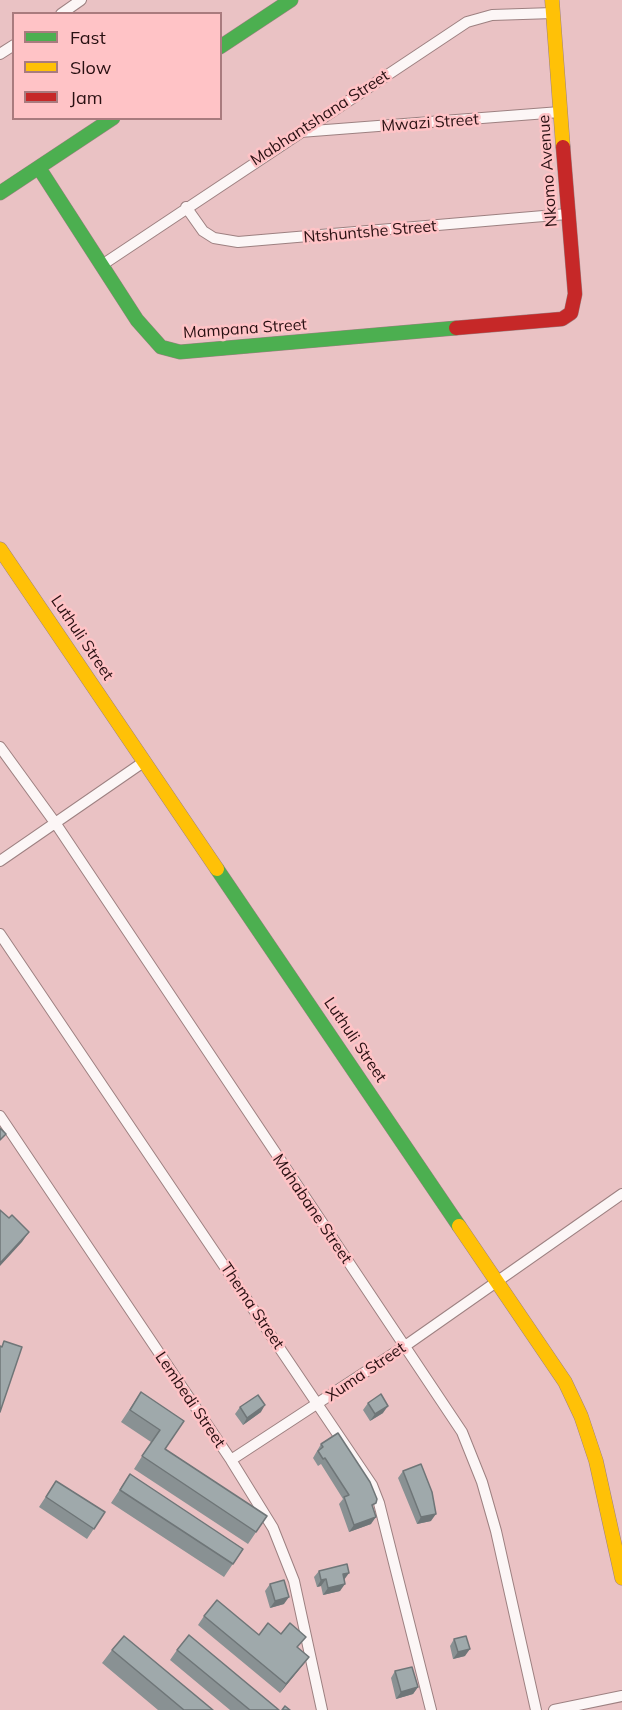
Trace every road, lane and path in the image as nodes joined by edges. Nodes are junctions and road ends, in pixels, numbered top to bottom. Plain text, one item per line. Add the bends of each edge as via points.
1 (81, 0) edge
2 (291, 0) edge
3 (552, 6) edge
4 (64, 12) edge
5 (222, 46) edge
6 (560, 112) junction
7 (110, 120) edge
8 (299, 132) junction
9 (39, 168) junction
10 (0, 193) edge
11 (186, 207) junction
12 (567, 214) junction
13 (102, 265) junction
14 (548, 321) joint
15 (0, 549) edge
16 (0, 747) edge
17 (145, 761) junction
18 (56, 824) junction
19 (0, 861) edge
20 (0, 934) edge
21 (0, 1116) edge
22 (622, 1194) edge
23 (499, 1281) junction
24 (405, 1346) junction
25 (318, 1404) junction
26 (231, 1460) junction
27 (622, 1578) edge
28 (622, 1696) edge
29 (322, 1710) edge
30 (431, 1710) edge
31 (536, 1710) edge
32 (554, 1710) edge

1 - 4 street
2 - 5 street
3 - 6 street, Nkomo Avenue
3 - 8 street, Mabhantshana Street via 467,22
6 - 8 street, Mwazi Street
6 - 12 street, Nkomo Avenue
7 - 9 street
8 - 11 street, Mabhantshana Street
9 - 10 street
9 - 13 street, Mampana Street
11 - 12 street, Ntshuntshe Street via 203,231 214,238 238,242
11 - 13 street, Mabhantshana Street
12 - 14 street, Nkomo Avenue via 574,304 571,313 562,319
13 - 14 street, Mampana Street via 148,336 161,347 180,352
15 - 17 street, Luthuli Street
16 - 18 street, Mahabane Street
17 - 18 street
17 - 23 street, Luthuli Street
18 - 19 street
18 - 24 street, Mahabane Street
20 - 25 street, Thema Street
21 - 26 street, Lembedi Street
22 - 23 street
23 - 24 street, Xuma Street
23 - 27 street, Luthuli Street via 560,1373 581,1416 596,1461
24 - 25 street, Xuma Street
24 - 31 street, Mahabane Street via 449,1410 476,1465 496,1531
25 - 26 street, Xuma Street
25 - 30 street, Thema Street via 372,1485 379,1503
26 - 29 street, Lembedi Street via 273,1528 286,1559 300,1603
28 - 32 street

